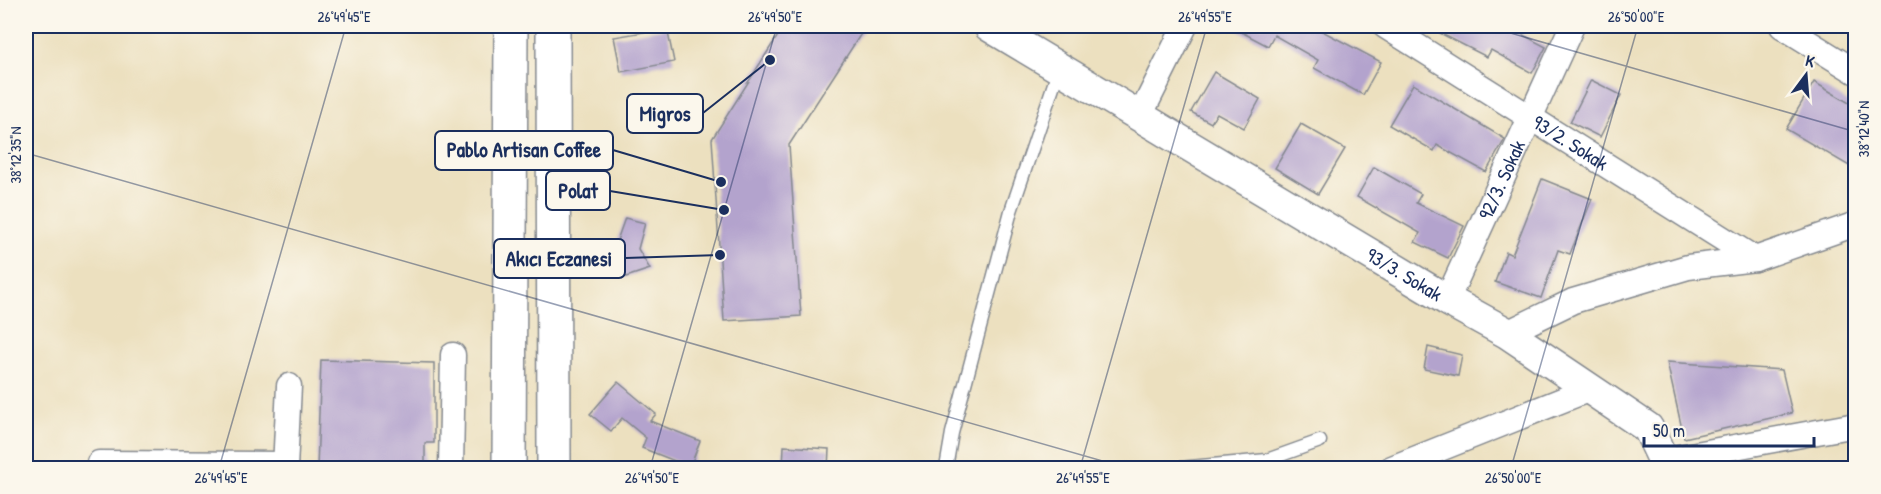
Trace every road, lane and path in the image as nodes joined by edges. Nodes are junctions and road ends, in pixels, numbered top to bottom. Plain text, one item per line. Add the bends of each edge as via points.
1 (511, 26) edge
2 (552, 26) edge
3 (989, 26) edge
4 (1185, 26) edge
5 (1385, 26) edge
6 (1572, 26) edge
7 (1782, 26) edge
8 (1059, 68) junction
9 (1856, 72) edge
10 (1140, 116) junction
11 (1529, 116) junction
12 (1856, 224) edge
13 (1755, 259) junction
14 (1447, 300) junction
15 (1507, 333) junction
16 (453, 355) dead end
17 (289, 386) dead end
18 (1590, 389) junction
19 (1856, 425) edge
20 (1320, 441) dead end
21 (99, 463) dead end
22 (1665, 464) edge
23 (285, 466) edge
24 (451, 468) edge
25 (509, 468) edge
26 (554, 468) edge
27 (946, 468) edge
28 (1179, 468) edge
29 (1392, 468) edge

1 - 25 main road
2 - 26 main road
3 - 8 street, 93/3. Sokak
4 - 10 street
5 - 11 street, 93/2. Sokak
6 - 11 street, 92/3. Sokak
7 - 9 street
8 - 10 street, 93/3. Sokak
8 - 27 lane via 1011,211
10 - 14 street, 93/3. Sokak
11 - 13 street, 93/2. Sokak
11 - 14 street, 92/3. Sokak
12 - 13 street
13 - 15 street via 1688,267 1574,302
14 - 15 street, 93/3. Sokak
15 - 18 street, 93/3. Sokak
16 - 24 street
17 - 23 street
18 - 22 street, 93/3. Sokak via 1648,428
18 - 29 street
19 - 22 street
20 - 28 lane via 1267,460
21 - 23 street

